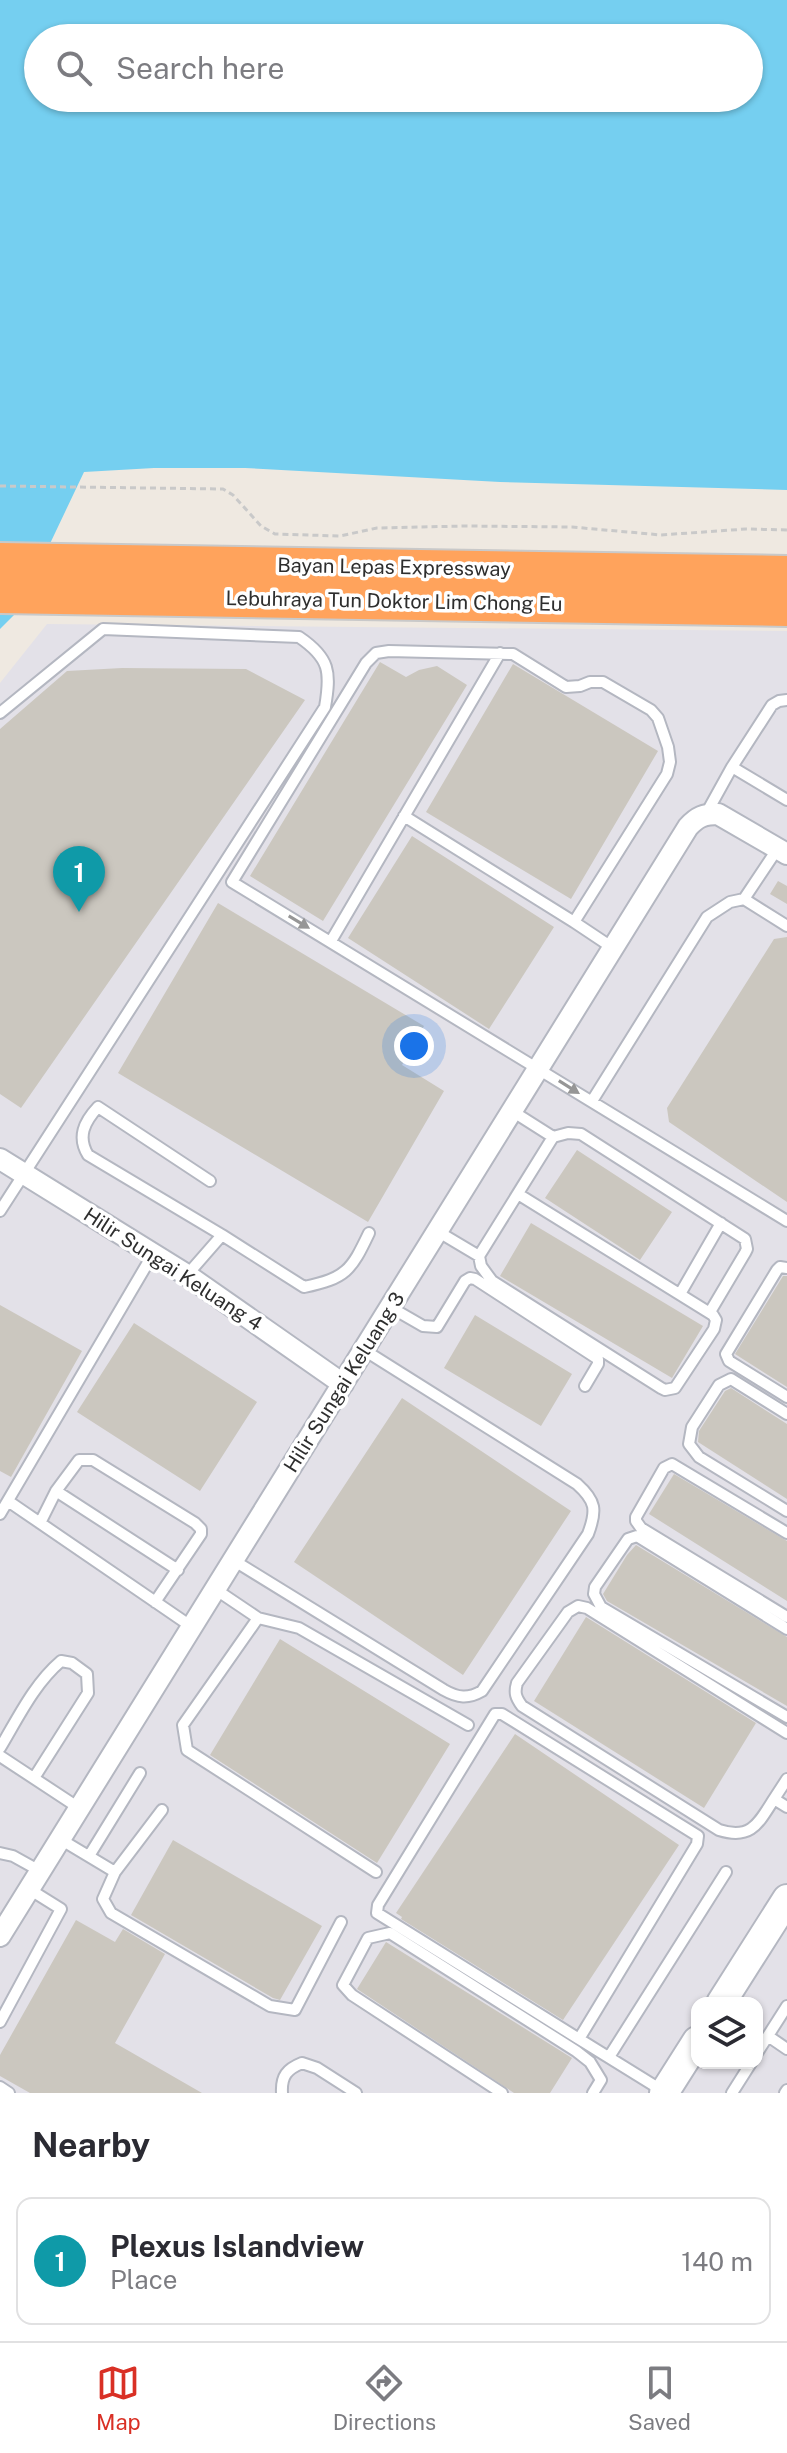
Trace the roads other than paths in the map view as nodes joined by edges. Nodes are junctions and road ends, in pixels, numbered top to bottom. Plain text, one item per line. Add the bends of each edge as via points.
1 (0, 545) edge
2 (787, 557) edge
3 (0, 561) edge
4 (787, 574) edge
5 (0, 582) edge
6 (0, 595) edge
7 (787, 595) edge
8 (787, 608) edge
9 (500, 653) junction
10 (787, 700) edge
11 (0, 713) edge
12 (732, 767) junction
13 (787, 800) edge
14 (706, 814) junction
15 (404, 816) junction
16 (782, 851) edge
17 (744, 899) junction
18 (574, 922) junction
19 (787, 926) edge
20 (331, 941) junction
21 (613, 948) junction
22 (538, 1068) junction
23 (592, 1101) junction
24 (512, 1111) junction
25 (553, 1137) junction
26 (0, 1159) edge
27 (23, 1173) junction
28 (210, 1181) dead end
29 (518, 1194) junction
30 (0, 1211) edge
31 (787, 1221) edge
32 (721, 1223) junction
33 (437, 1231) junction
34 (369, 1233) dead end
35 (222, 1235) junction
36 (153, 1254) junction
37 (479, 1256) junction
38 (787, 1268) edge
39 (187, 1275) junction
40 (680, 1294) junction
41 (390, 1307) junction
42 (710, 1312) junction
43 (364, 1350) junction
44 (343, 1384) junction
45 (585, 1386) dead end
46 (787, 1397) edge
47 (787, 1414) edge
48 (56, 1491) junction
49 (8, 1501) junction
50 (787, 1511) edge
51 (0, 1514) edge
52 (40, 1523) junction
53 (787, 1533) edge
54 (233, 1560) junction
55 (178, 1570) junction
56 (215, 1589) junction
57 (155, 1602) junction
58 (787, 1617) edge
59 (258, 1618) junction
60 (192, 1627) junction
61 (787, 1629) edge
62 (787, 1717) edge
63 (468, 1725) dead end
64 (787, 1733) edge
65 (0, 1748) edge
66 (0, 1756) edge
67 (140, 1773) dead end
68 (34, 1778) junction
69 (787, 1779) edge
70 (774, 1799) junction
71 (787, 1807) edge
72 (79, 1808) junction
73 (162, 1810) dead end
74 (60, 1839) junction
75 (0, 1853) edge
76 (89, 1856) junction
77 (115, 1872) junction
78 (376, 1872) dead end
79 (726, 1872) dead end
80 (35, 1880) junction
81 (785, 1907) edge
82 (341, 1922) dead end
83 (0, 1936) edge
84 (725, 1997) edge
85 (787, 2006) edge
86 (0, 2022) edge
87 (768, 2036) junction
88 (579, 2039) junction
89 (763, 2044) edge
90 (787, 2049) edge
91 (691, 2051) edge
92 (609, 2057) junction
93 (747, 2069) edge
94 (0, 2087) edge
95 (665, 2092) edge
96 (9, 2093) edge
97 (282, 2093) edge
98 (356, 2093) edge
99 (502, 2093) edge
100 (593, 2093) edge
101 (732, 2093) edge

1 - 2 highway
3 - 4 highway, Bayan Lepas Expressway
5 - 7 highway, Bayan Lepas Expressway
6 - 8 highway, Lebuhraya Tun Doktor Lim Chong Eu
9 - 15 lane
9 - 18 lane via 513,654 566,687 596,681 608,685 651,710 668,747 667,774
9 -> 20 lane via 376,653 232,882
10 - 12 lane via 772,705
11 - 27 lane via 103,629 299,637 316,649 329,683 325,707
12 - 13 lane
12 - 14 lane
14 - 16 street via 718,814
14 - 21 street, Hilir Sungai Keluang 3 via 688,827
15 - 18 lane
15 - 20 lane
16 - 17 lane
17 - 19 lane
17 - 23 lane via 707,917
18 - 21 lane
20 - 22 lane
21 - 22 street, Hilir Sungai Keluang 3
22 -> 23 lane
22 - 24 street, Hilir Sungai Keluang 3
23 - 31 lane
24 - 25 lane
24 - 33 street, Hilir Sungai Keluang 3
25 - 29 lane
25 - 32 lane via 581,1134
26 - 27 street, Hilir Sungai Keluang 4
27 - 30 lane
27 - 36 street, Hilir Sungai Keluang 4
28 - 35 lane via 98,1107 83,1133 88,1155
29 - 37 lane
29 - 40 lane
32 - 40 lane
32 - 42 lane via 745,1239 747,1249
33 - 37 lane
33 - 41 street, Hilir Sungai Keluang 3
34 - 35 lane via 353,1266 331,1281 304,1287
35 - 39 lane
36 - 39 street, Hilir Sungai Keluang 4
36 - 49 lane
37 - 42 lane via 492,1281 665,1390 675,1388 714,1329 716,1320
38 - 46 lane via 777,1270 726,1354
39 - 44 street, Hilir Sungai Keluang 4
40 - 42 lane
41 - 43 street, Hilir Sungai Keluang 3
41 - 45 lane via 423,1326 437,1327 465,1281 475,1279 598,1359
43 - 44 street, Hilir Sungai Keluang 3
43 - 54 lane via 577,1484 595,1510 588,1534 482,1691 467,1697 444,1690
44 - 54 street, Hilir Sungai Keluang 3
47 - 50 lane via 731,1379 719,1385 692,1427 689,1444 699,1457
48 - 52 lane
48 - 55 lane
48 - 55 lane via 85,1458 195,1523 201,1534
49 - 51 lane
49 - 52 lane
52 - 57 lane
53 - 58 lane via 672,1464 664,1468 636,1521
54 - 56 street, Hilir Sungai Keluang 3
55 - 57 lane
56 - 59 lane
56 - 60 street, Hilir Sungai Keluang 3
57 - 60 lane
59 - 63 lane via 299,1628
59 - 78 lane via 183,1725 187,1750
60 - 72 street, Hilir Sungai Keluang 3
61 - 62 lane via 637,1536 628,1539 595,1587 601,1607
64 - 70 lane via 578,1606 568,1612 515,1692 522,1706 719,1830 734,1835 749,1831
65 - 68 lane via 49,1671 61,1661 87,1674 88,1693
66 - 68 lane
67 - 76 lane
68 - 72 lane
69 - 70 lane
70 - 71 lane
72 - 74 street, Hilir Sungai Keluang 3
73 - 77 lane
74 - 76 lane
74 - 80 street, Hilir Sungai Keluang 3
75 - 80 lane via 13,1856
76 - 77 lane
77 - 82 lane via 103,1899 111,1913 270,2006 295,2010
79 - 92 lane
80 - 83 street, Hilir Sungai Keluang 3
80 - 86 lane via 61,1909
81 - 84 street
85 - 87 lane
87 - 89 lane
87 - 90 lane
88 - 88 lane via 699,1840 495,1714 377,1913
88 - 92 lane
91 - 95 street
92 - 95 lane
93 - 101 lane
94 - 96 lane
97 - 98 lane via 286,2072 302,2063
99 - 100 lane via 343,1985 368,1938 390,1933 576,2051 601,2080

